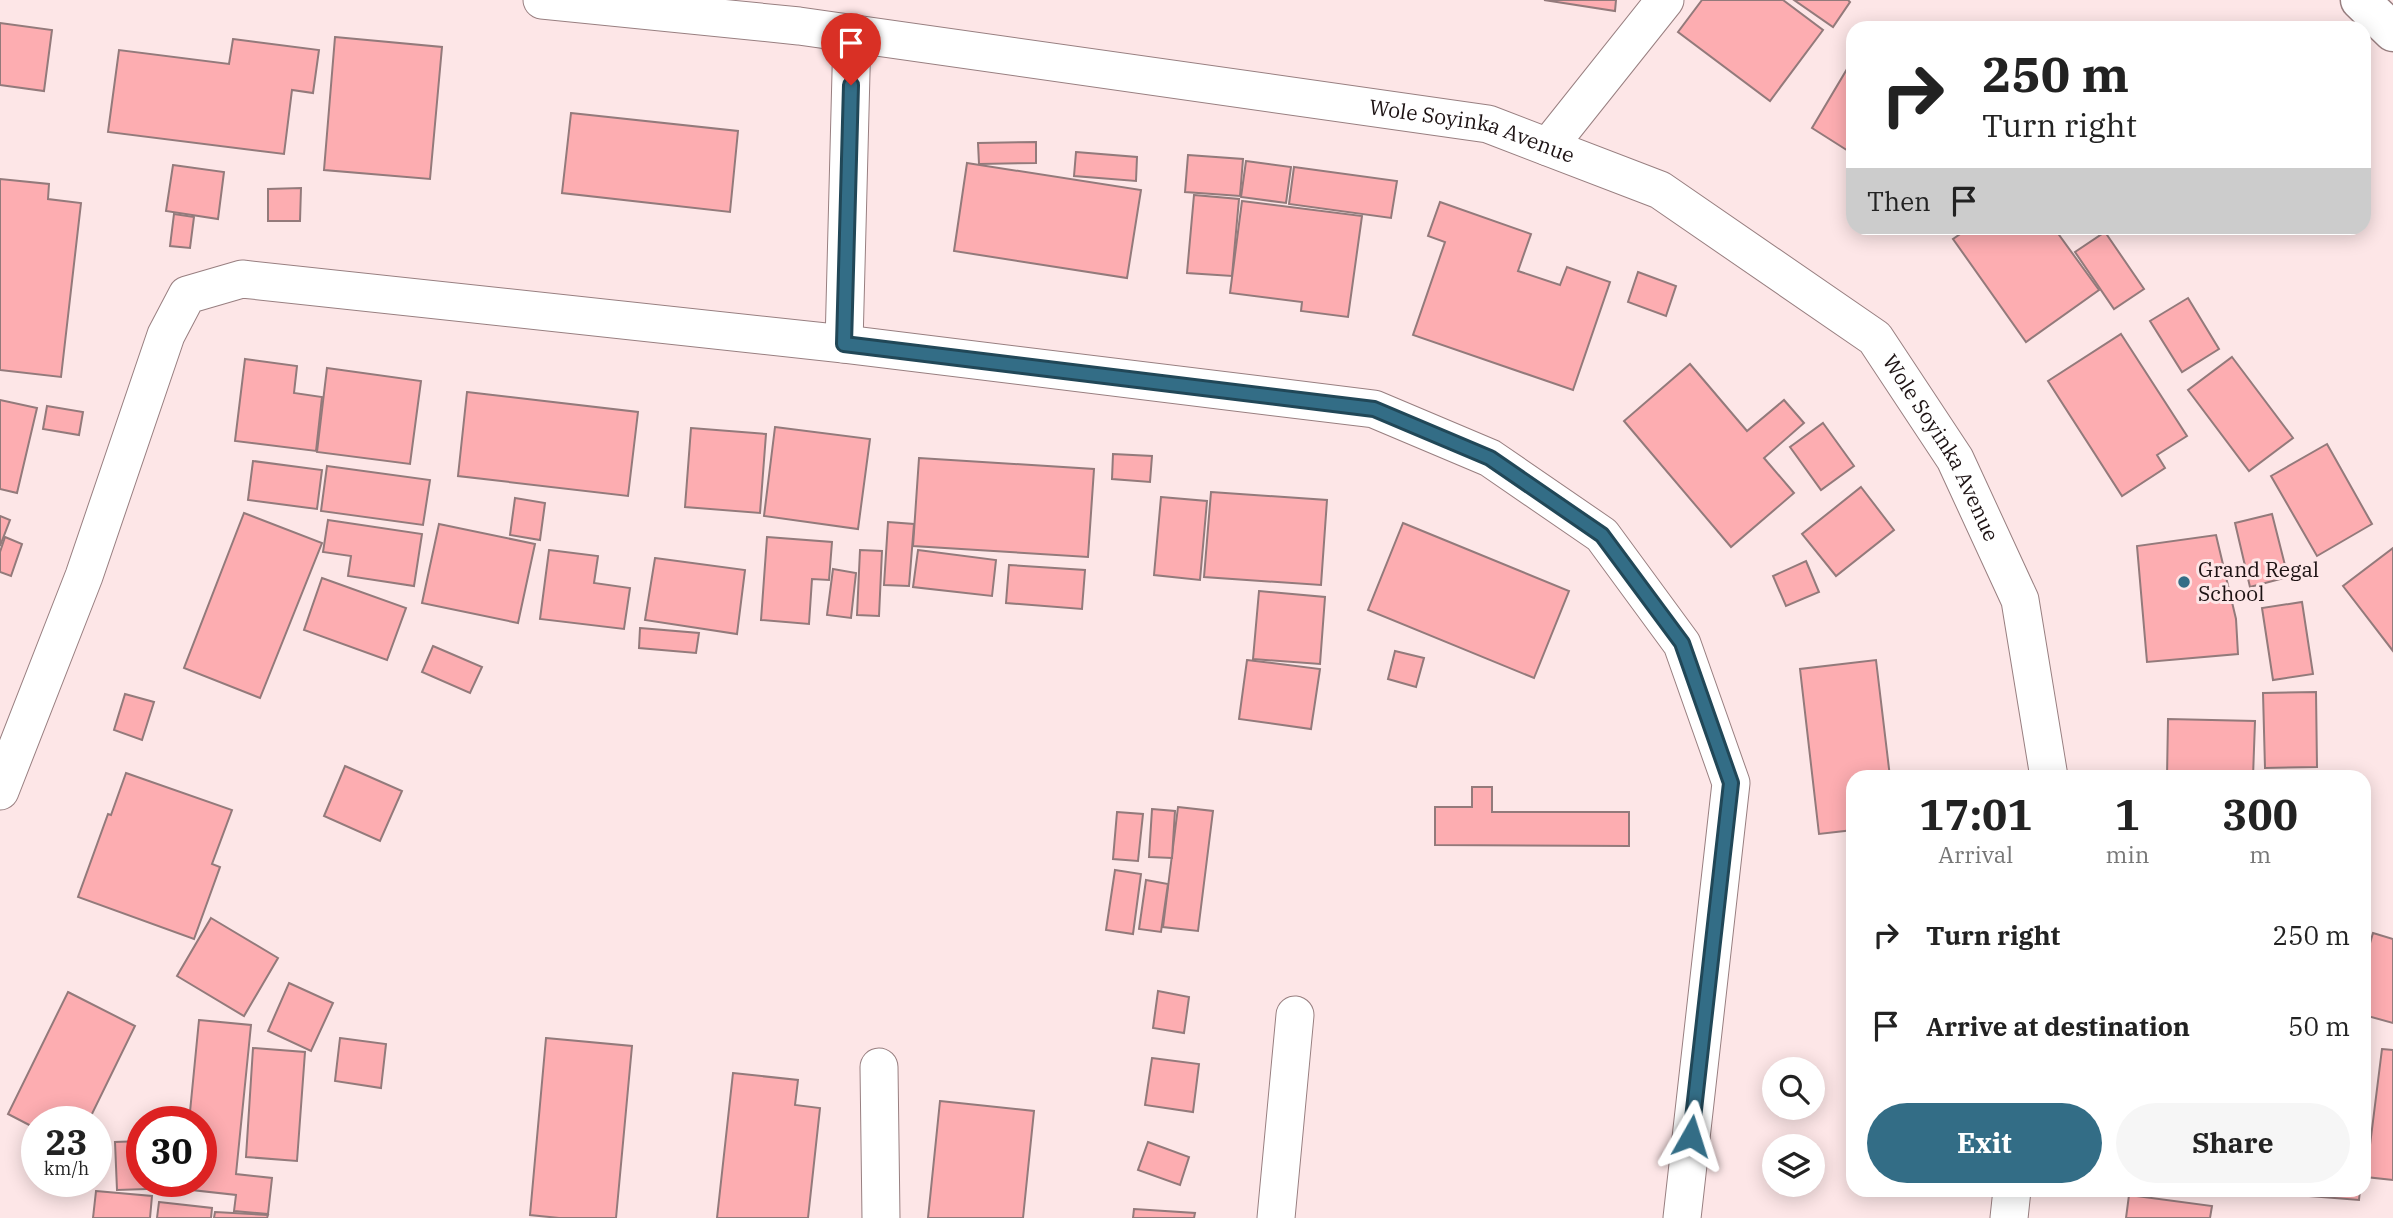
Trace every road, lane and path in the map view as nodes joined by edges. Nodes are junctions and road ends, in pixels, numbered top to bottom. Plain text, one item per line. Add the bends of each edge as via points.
1 (542, 0) edge
2 (1665, 0) edge
3 (2360, 0) edge
4 (2393, 32) edge
5 (852, 34) junction
6 (1548, 147) junction
7 (844, 344) junction
8 (2048, 770) edge
9 (0, 791) edge
10 (1295, 1015) dead end
11 (879, 1067) dead end
12 (2011, 1197) edge
13 (881, 1218) edge
14 (1276, 1218) edge
15 (1682, 1218) edge
16 (2009, 1218) edge

1 - 5 street, Wole Soyinka Avenue
2 - 6 street
3 - 4 main road
5 - 6 street, Wole Soyinka Avenue via 1488,124
5 - 7 street
6 - 8 street, Wole Soyinka Avenue via 1660,190 1875,338 1955,459 2020,600
7 - 9 street via 242,279 187,295 166,335 84,576
7 - 15 street via 1374,409 1490,458 1602,535 1682,643 1731,783
10 - 14 street
11 - 13 street
12 - 16 street

